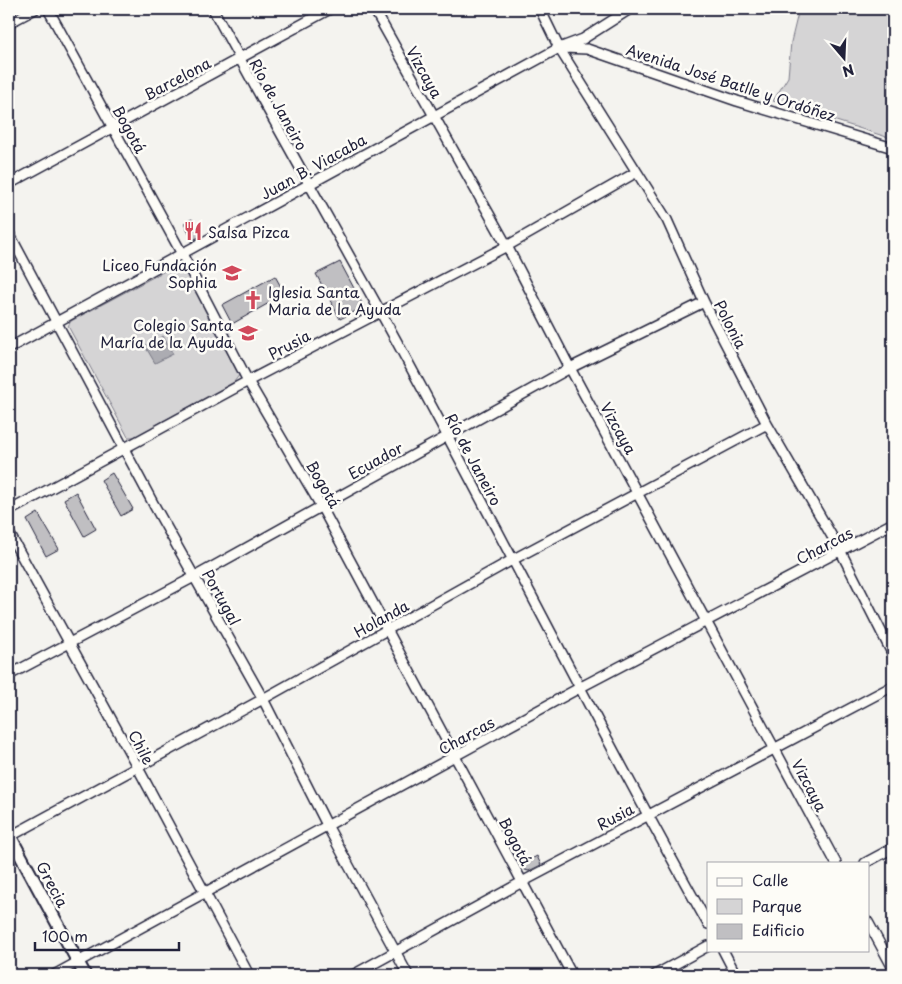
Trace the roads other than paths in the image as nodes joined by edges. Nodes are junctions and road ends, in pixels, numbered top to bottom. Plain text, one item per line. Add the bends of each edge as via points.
1 (35, 9) edge
2 (48, 9) edge
3 (213, 9) edge
4 (330, 9) edge
5 (374, 9) edge
6 (540, 9) edge
7 (630, 9) edge
8 (9, 23) edge
9 (559, 48) junction
10 (240, 60) junction
11 (434, 116) junction
12 (114, 127) junction
13 (893, 148) edge
14 (636, 173) junction
15 (9, 184) edge
16 (308, 185) junction
17 (9, 233) edge
18 (508, 246) junction
19 (182, 254) junction
20 (704, 302) junction
21 (380, 311) junction
22 (57, 322) junction
23 (9, 348) edge
24 (570, 368) junction
25 (248, 380) junction
26 (767, 424) junction
27 (446, 437) junction
28 (124, 450) junction
29 (639, 493) junction
30 (321, 506) junction
31 (9, 511) edge
32 (893, 524) edge
33 (9, 533) edge
34 (840, 552) junction
35 (512, 560) junction
36 (196, 576) junction
37 (708, 622) junction
38 (387, 630) junction
39 (70, 642) junction
40 (893, 655) edge
41 (9, 675) edge
42 (893, 686) edge
43 (582, 687) junction
44 (263, 699) junction
45 (774, 747) junction
46 (455, 756) junction
47 (138, 768) junction
48 (647, 815) junction
49 (328, 827) junction
50 (9, 836) edge
51 (893, 848) edge
52 (835, 862) edge
53 (867, 862) edge
54 (522, 882) junction
55 (205, 895) junction
56 (707, 922) edge
57 (870, 926) edge
58 (707, 947) edge
59 (396, 952) junction
60 (724, 952) edge
61 (78, 962) junction
62 (893, 968) edge
63 (54, 975) edge
64 (85, 975) edge
65 (249, 975) edge
66 (353, 975) edge
67 (408, 975) edge
68 (572, 975) edge
69 (655, 975) edge
70 (736, 975) edge

1 - 8 street
2 - 12 street, Bogotá
3 - 10 street, Río de Janeiro
4 - 10 street, Barcelona
5 - 11 street, Vizcaya
6 - 9 street, Polonia
7 - 9 street, Juan B. Viacaba via 583,39
9 - 11 street, Juan B. Viacaba
9 - 13 street, Avenida José Batlle y Ordóñez via 587,49 737,101
9 - 14 street, Polonia
10 - 12 street, Barcelona
10 - 16 street, Río de Janeiro
11 - 16 street, Juan B. Viacaba
11 - 18 street, Vizcaya
12 - 15 street, Barcelona
12 - 19 street, Bogotá
14 - 18 street, Prusia
14 - 20 street, Polonia via 667,220
16 - 19 street, Juan B. Viacaba
16 - 21 street, Río de Janeiro
17 - 22 street, Portugal
18 - 21 street, Prusia
18 - 24 street, Vizcaya
19 - 22 street, Juan B. Viacaba
19 - 25 street, Bogotá
20 - 24 street, Ecuador
20 - 26 street, Polonia
21 - 25 street, Prusia
21 - 27 street, Río de Janeiro
22 - 23 street, Juan B. Viacaba
22 - 28 street, Portugal
24 - 27 street, Ecuador
24 - 29 street, Vizcaya
25 - 28 street, Prusia
25 - 30 street, Bogotá
26 - 29 street, Holanda
26 - 34 street, Polonia
27 - 30 street, Ecuador
27 - 35 street, Río de Janeiro
28 - 31 street, Prusia
28 - 36 street, Portugal
29 - 35 street, Holanda
29 - 37 street, Vizcaya
30 - 36 street, Ecuador
30 - 38 street, Bogotá
32 - 34 street, Charcas
33 - 39 street, Chile
34 - 37 street, Charcas
34 - 40 street, Polonia
35 - 38 street, Holanda
35 - 43 street, Río de Janeiro
36 - 39 street, Ecuador
36 - 44 street, Portugal
37 - 43 street, Charcas
37 - 45 street, Vizcaya
38 - 44 street, Holanda
38 - 46 street, Bogotá
39 - 41 street, Ecuador
39 - 47 street, Chile
42 - 45 street, Rusia
43 - 46 street, Charcas
43 - 48 street, Río de Janeiro
44 - 47 street, Holanda
44 - 49 street, Portugal
45 - 48 street, Rusia
45 - 52 street, Vizcaya
46 - 49 street, Charcas
46 - 54 street, Bogotá
47 - 50 street, Holanda
47 - 55 street, Chile
48 - 54 street, Rusia
48 - 56 street, Río de Janeiro
49 - 55 street, Charcas
49 - 59 street, Portugal
50 - 61 street, Grecia
51 - 53 street
54 - 59 street, Rusia
54 - 68 street, Bogotá
55 - 61 street, Charcas
55 - 65 street, Chile
57 - 62 street
58 - 69 street
59 - 66 street, Rusia
59 - 67 street, Portugal
60 - 70 street
61 - 63 street, Charcas
61 - 64 street, Grecia

